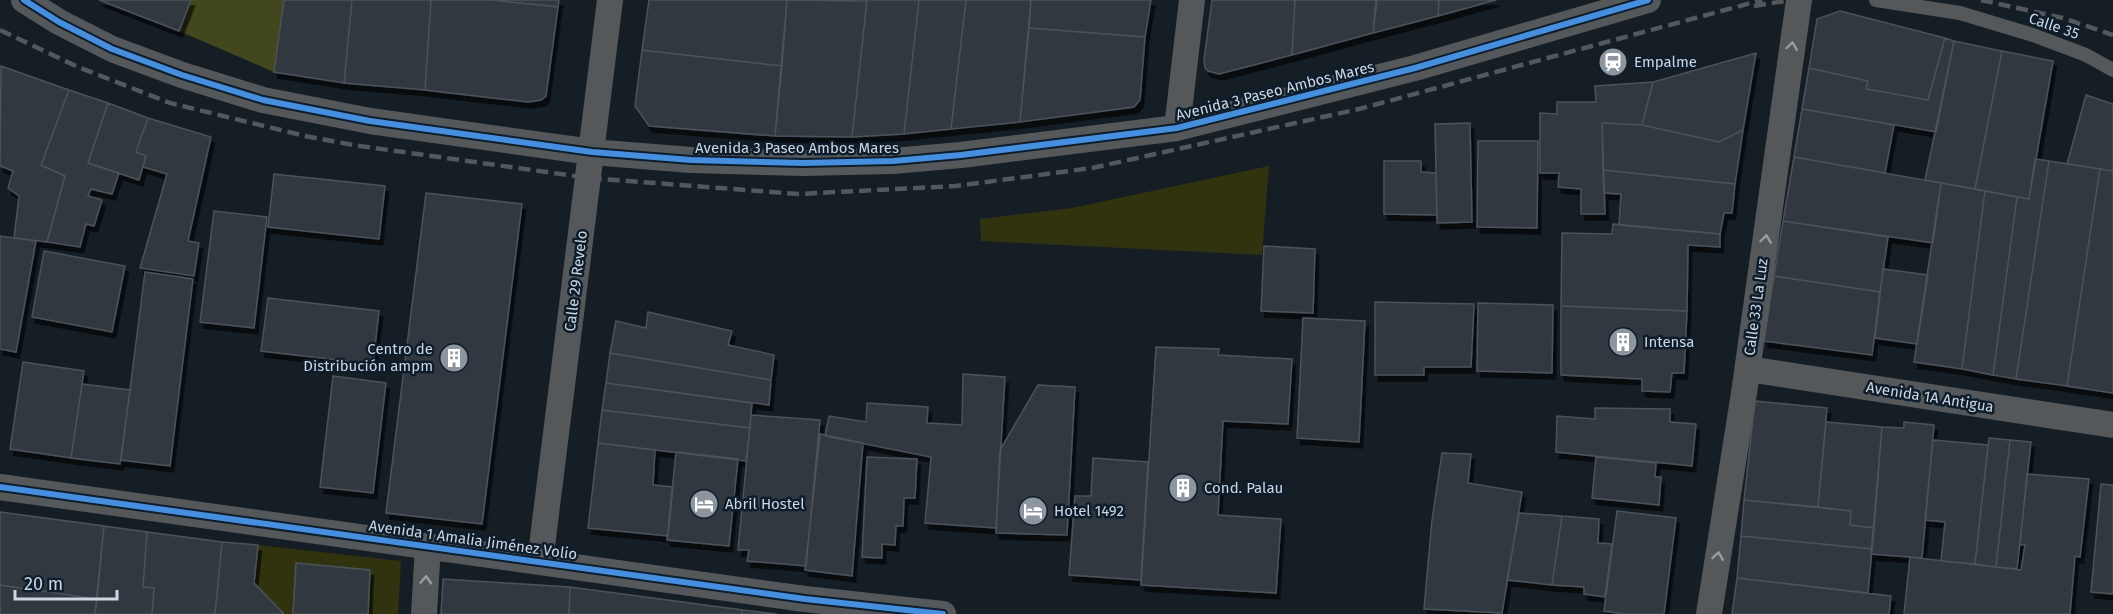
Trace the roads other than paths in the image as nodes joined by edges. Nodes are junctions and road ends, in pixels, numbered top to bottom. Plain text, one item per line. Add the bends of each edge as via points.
1 (24, 0) edge
2 (610, 0) edge
3 (1192, 0) edge
4 (1648, 0) edge
5 (1799, 0) edge
6 (1876, 0) edge
7 (2113, 70) edge
8 (1177, 128) junction
9 (592, 152) junction
10 (1748, 369) junction
11 (2113, 425) edge
12 (0, 487) edge
13 (429, 546) junction
14 (540, 562) junction
15 (424, 614) edge
16 (943, 614) edge
17 (1709, 614) edge

1 - 9 street, Avenida 3 Paseo Ambos Mares via 112,49 263,100 370,121
2 - 9 street, Calle 29 Revelo
3 - 8 street
4 - 8 street, Avenida 3 Paseo Ambos Mares via 1415,68
10 -> 5 street, Calle 33 La Luz
6 - 7 lane, Calle 35 via 1960,13 2033,35
8 - 9 street, Avenida 3 Paseo Ambos Mares via 893,162 691,160
9 - 14 street, Calle 29 Revelo
10 - 11 street, Avenida 1A Antigua
17 -> 10 street, Calle 33 La Luz
12 - 13 street, Avenida 1 Amalia Jiménez Volio
13 - 14 street, Avenida 1 Amalia Jiménez Volio
15 -> 13 street
14 - 16 street, Avenida 1 Amalia Jiménez Volio

